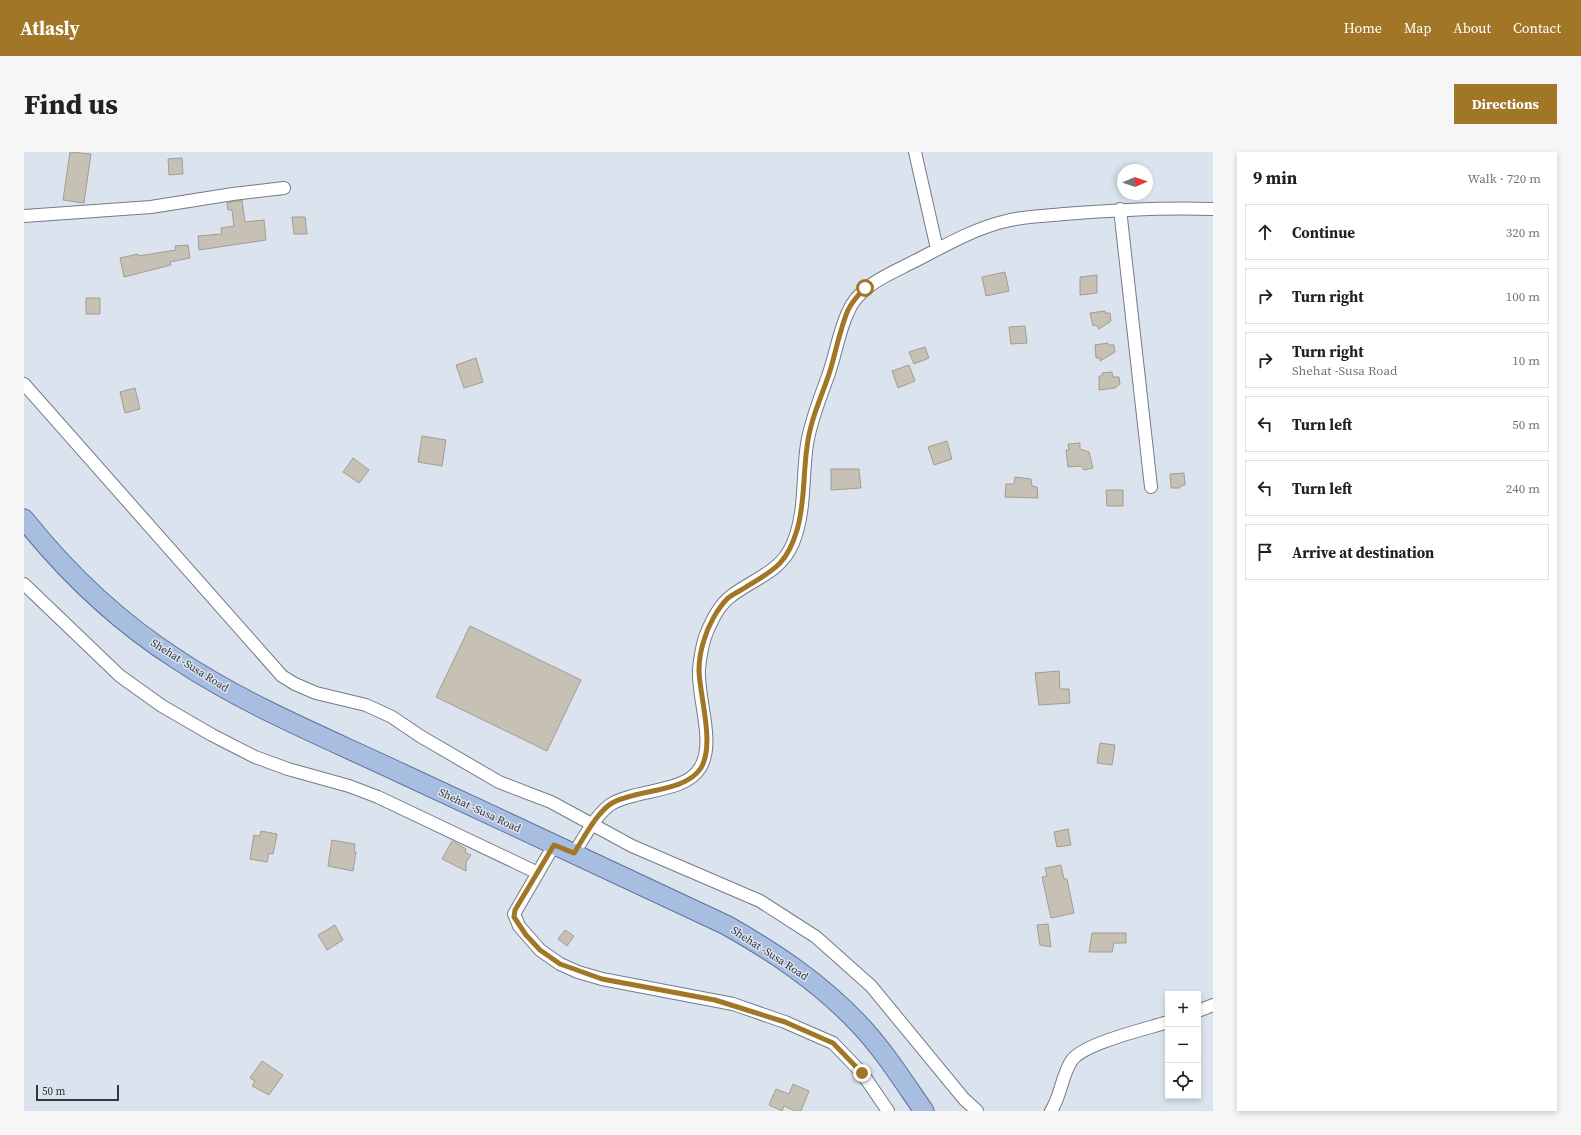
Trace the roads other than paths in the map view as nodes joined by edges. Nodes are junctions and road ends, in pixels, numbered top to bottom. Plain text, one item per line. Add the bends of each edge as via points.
1 (915, 152) edge
2 (284, 188) dead end
3 (1120, 209) junction
4 (1213, 209) edge
5 (24, 216) edge
6 (937, 249) junction
7 (24, 384) edge
8 (1151, 487) dead end
9 (24, 519) edge
10 (24, 584) edge
11 (593, 825) junction
12 (554, 845) junction
13 (574, 853) junction
14 (538, 872) junction
15 (1213, 1005) edge
16 (1201, 1010) edge
17 (1165, 1023) edge
18 (888, 1111) edge
19 (924, 1111) edge
20 (977, 1111) edge
21 (1051, 1111) edge

1 - 6 street
2 - 5 street via 151,207
3 - 4 street
3 - 6 street via 1008,220 969,233
3 - 8 street
6 - 11 street via 865,288 848,311 811,423 798,527 793,545 785,559 770,572 728,598 713,618 704,641 699,670 706,755 701,768 683,782 611,803 599,814
7 - 11 street via 282,676 316,693 366,705 392,717 499,782 551,802
9 - 12 main road, Shehat -Susa Road via 45,545 84,584 128,624 179,661 272,712
10 - 14 street via 120,676 162,706 212,735 255,757 349,786 378,798
11 - 13 street
11 - 20 street via 632,846 760,901 816,937 871,986 964,1099
12 - 13 main road, Shehat -Susa Road
12 - 14 street
13 - 19 main road, Shehat -Susa Road via 726,925 787,962 820,987 858,1023
14 - 18 street via 515,910 514,917 540,950 560,964 602,979 733,1004 820,1036 833,1043 862,1073
15 - 16 street
17 - 21 street via 1079,1053 1068,1068 1061,1092

